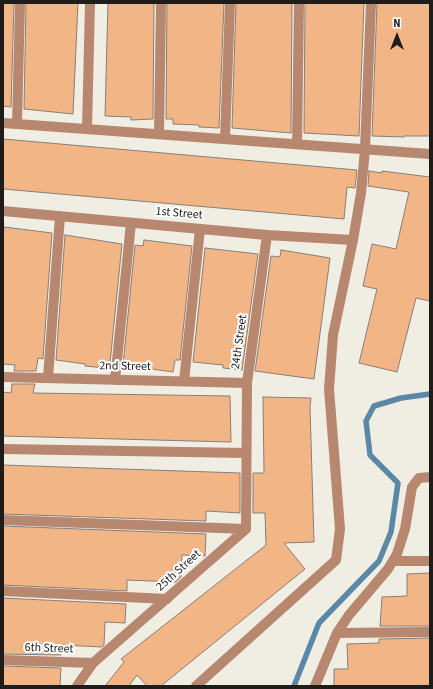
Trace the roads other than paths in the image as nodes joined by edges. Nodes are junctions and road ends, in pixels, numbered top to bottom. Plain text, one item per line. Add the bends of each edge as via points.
1 (20, 3) edge
2 (90, 3) edge
3 (161, 3) edge
4 (230, 3) edge
5 (299, 3) edge
6 (371, 3) edge
7 (3, 123) edge
8 (17, 124) junction
9 (87, 129) junction
10 (159, 134) junction
11 (225, 139) junction
12 (297, 144) junction
13 (365, 149) junction
14 (430, 154) edge
15 (3, 211) edge
16 (60, 216) junction
17 (131, 223) junction
18 (200, 229) junction
19 (268, 235) junction
20 (353, 240) junction
21 (3, 377) edge
22 (48, 378) junction
23 (115, 380) junction
24 (184, 381) junction
25 (247, 383) junction
26 (3, 449) edge
27 (246, 453) junction
28 (430, 477) edge
29 (3, 520) edge
30 (246, 528) junction
31 (393, 561) junction
32 (430, 561) edge
33 (3, 591) edge
34 (167, 599) junction
35 (430, 632) edge
36 (337, 633) junction
37 (3, 660) edge
38 (93, 663) junction
39 (77, 686) edge
40 (196, 686) edge
41 (315, 686) edge

1 - 8 street
2 - 9 street
3 - 10 street
4 - 11 street
5 - 12 street
6 - 13 street
7 - 8 street
8 - 9 street
9 - 10 street
10 - 11 street
11 - 12 street
12 - 13 street
13 - 14 street
13 - 20 street
15 - 16 street, 1st Street
16 - 17 street, 1st Street
16 - 22 street
17 - 18 street, 1st Street
17 - 23 street
18 - 19 street, 1st Street
18 - 24 street
19 - 20 street, 1st Street
19 - 25 street, 24th Street
20 - 40 street via 333,335 329,389 340,530 336,560
21 - 22 street, 2nd Street
22 - 23 street, 2nd Street
23 - 24 street, 2nd Street
24 - 25 street, 2nd Street
25 - 27 street, 24th Street
26 - 27 street
27 - 30 street
28 - 31 street via 419,478 412,487 405,528
29 - 30 street
30 - 34 street, 25th Street
31 - 32 street
31 - 36 street
33 - 34 street
34 - 38 street, 25th Street
35 - 36 street
36 - 41 street
37 - 38 street, 6th Street
38 - 39 street, 25th Street

